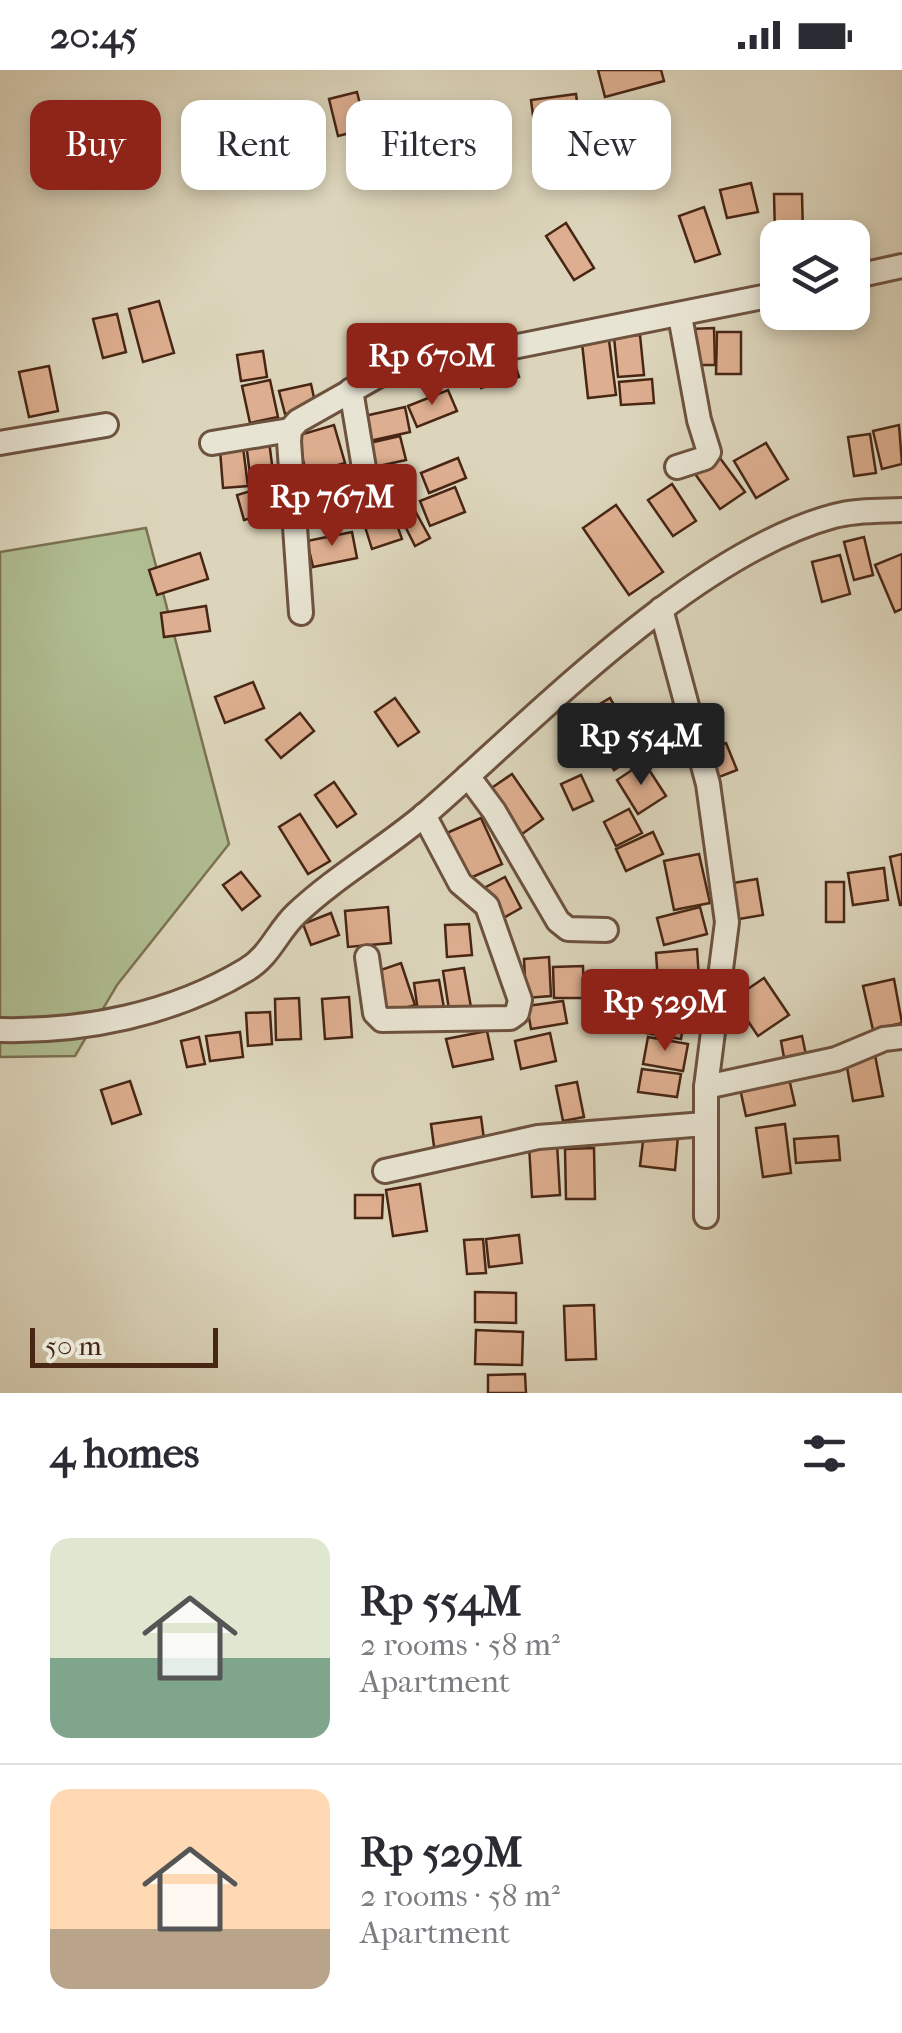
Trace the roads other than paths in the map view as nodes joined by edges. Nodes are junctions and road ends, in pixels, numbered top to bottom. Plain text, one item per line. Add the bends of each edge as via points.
1 (902, 266) edge
2 (870, 273) edge
3 (760, 298) edge
4 (680, 316) junction
5 (351, 390) junction
6 (106, 426) dead end
7 (290, 430) junction
8 (0, 443) edge
9 (212, 443) dead end
10 (677, 467) dead end
11 (370, 504) dead end
12 (902, 510) edge
13 (661, 609) junction
14 (302, 613) dead end
15 (468, 776) junction
16 (424, 815) junction
17 (606, 930) dead end
18 (367, 957) dead end
19 (0, 1030) edge
20 (902, 1036) edge
21 (706, 1087) junction
22 (705, 1124) junction
23 (386, 1171) dead end
24 (706, 1216) dead end

1 - 2 street
3 - 4 street
4 - 5 street via 383,373
4 - 10 street via 709,452
5 - 7 street
5 - 11 street
6 - 8 street
7 - 9 street
7 - 14 street
12 - 13 street via 829,517 748,552
13 - 15 street
13 - 21 street via 708,784 727,922
15 - 16 street
15 - 17 street via 558,921 568,929
16 - 18 street via 460,883 488,906 520,1000 517,1013 382,1020 375,1013
16 - 19 street via 294,916 262,958 227,981 170,1005 69,1030
20 - 21 street via 836,1059
21 - 22 street
22 - 23 street via 538,1136
22 - 24 street

